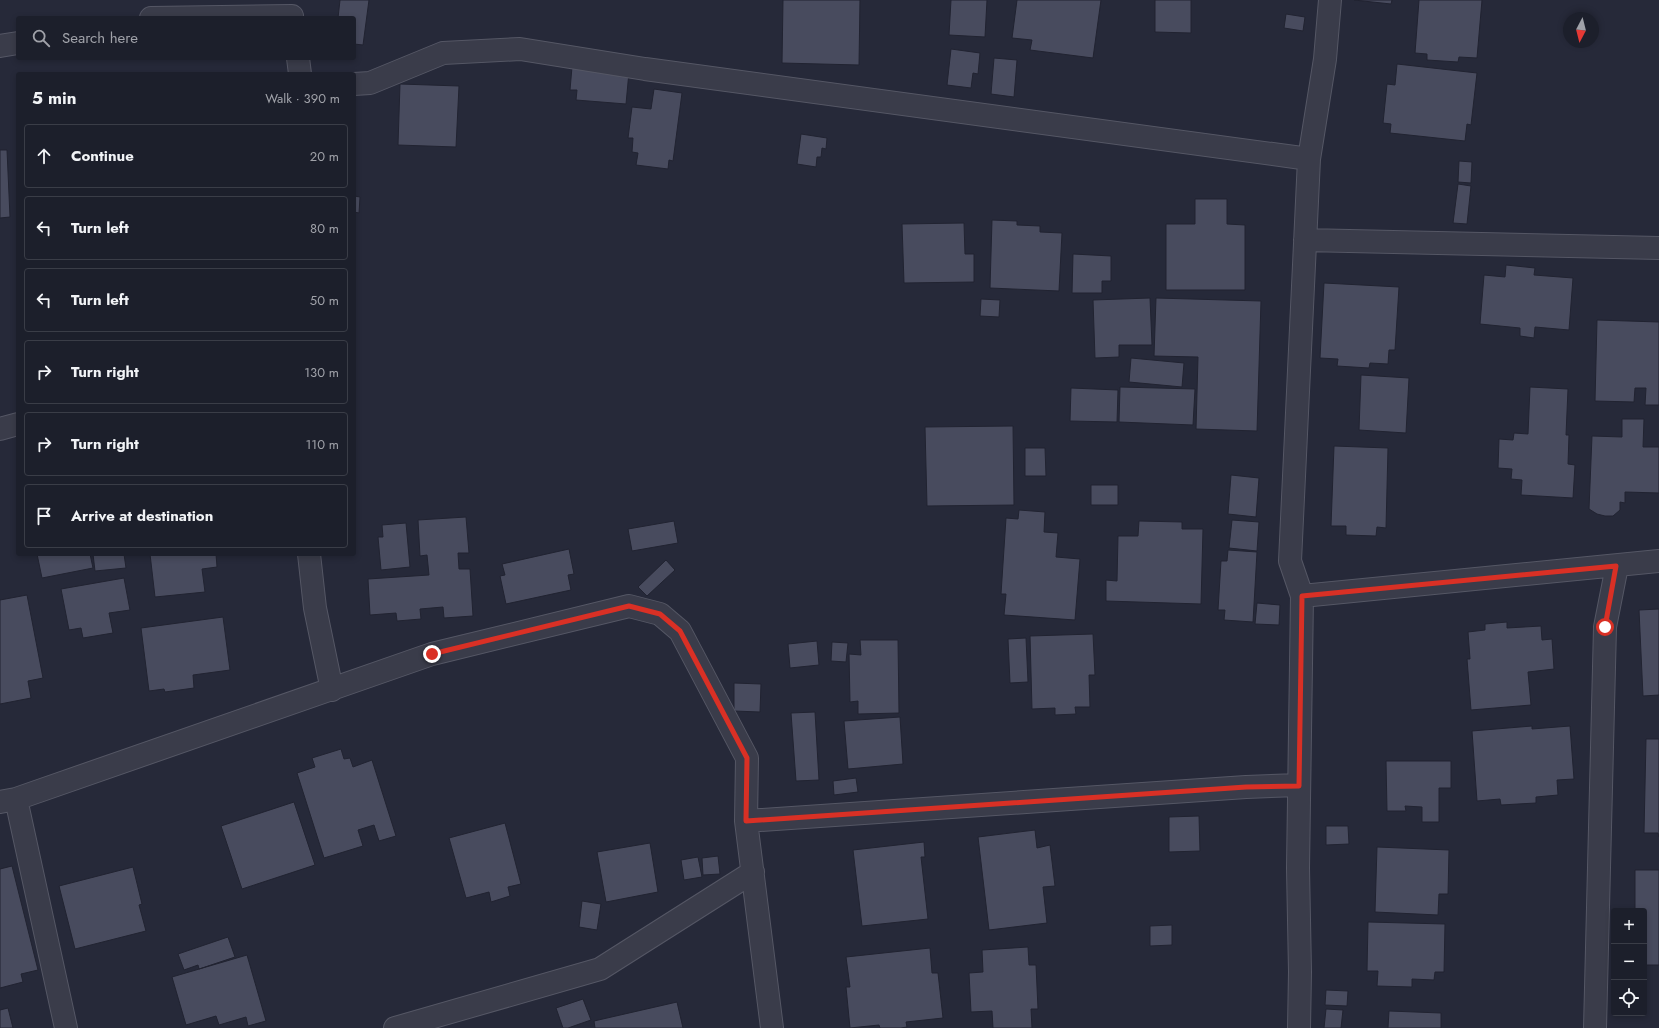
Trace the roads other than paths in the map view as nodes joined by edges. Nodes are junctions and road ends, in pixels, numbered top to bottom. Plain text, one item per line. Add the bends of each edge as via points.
1 (1330, 0) edge
2 (293, 11) edge
3 (192, 16) edge
4 (16, 43) edge
5 (0, 46) edge
6 (298, 60) edge
7 (300, 72) edge
8 (356, 84) edge
9 (1309, 159) junction
10 (1305, 240) junction
11 (1659, 248) edge
12 (16, 425) edge
13 (0, 429) edge
14 (309, 556) edge
15 (1659, 561) edge
16 (1616, 566) junction
17 (1302, 596) junction
18 (332, 690) junction
19 (1299, 786) junction
20 (8, 801) edge
21 (746, 821) junction
22 (753, 872) junction
23 (66, 1028) edge
24 (395, 1028) edge
25 (772, 1028) edge
26 (1299, 1028) edge
27 (1595, 1028) edge

1 - 9 street
2 - 3 street
4 - 5 street
6 - 7 street
8 - 9 street via 370,83 443,53 520,49 645,69
9 - 10 street
10 - 11 street
10 - 17 street via 1290,561
12 - 13 street
14 - 18 street via 315,608
15 - 16 street
16 - 17 street
16 - 27 street via 1605,627
17 - 19 street
18 - 20 street
18 - 21 street via 432,654 629,606 660,614 680,631 747,758
19 - 21 street via 1246,787
19 - 26 street
20 - 23 street
21 - 22 street
22 - 24 street via 600,969
22 - 25 street

